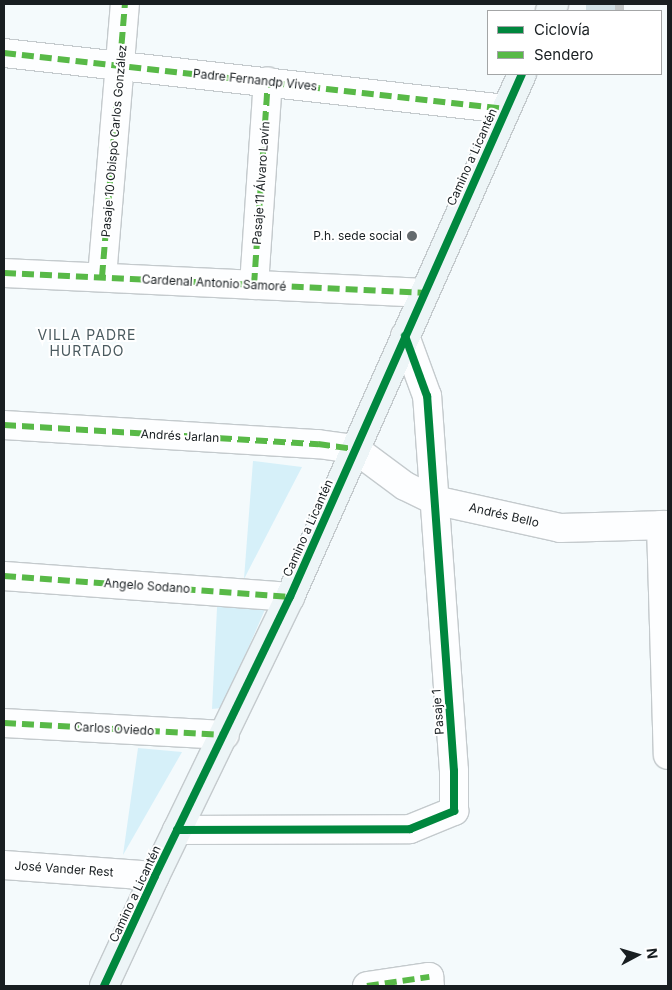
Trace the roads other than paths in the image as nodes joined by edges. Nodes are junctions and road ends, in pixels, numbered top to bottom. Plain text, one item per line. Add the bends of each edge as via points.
1 (126, 4) edge
2 (4, 53) edge
3 (122, 66) junction
4 (522, 75) edge
5 (268, 81) junction
6 (506, 109) junction
7 (4, 273) edge
8 (102, 278) junction
9 (254, 285) junction
10 (423, 294) junction
11 (405, 336) junction
12 (4, 425) edge
13 (355, 449) junction
14 (434, 500) junction
15 (664, 525) edge
16 (4, 576) edge
17 (290, 596) junction
18 (4, 723) edge
19 (225, 735) junction
20 (668, 744) edge
21 (668, 755) edge
22 (177, 830) junction
23 (4, 865) edge
24 (155, 876) junction
25 (429, 982) edge
26 (104, 986) edge
27 (367, 986) edge

1 - 3 street, Pasaje 10 Obispo Carlos González
2 - 3 street, Padre Fernandp Vives
3 - 5 street, Padre Fernandp Vives
3 - 8 street, Pasaje 10 Obispo Carlos González
4 - 6 street, Camino a Licantén
5 - 6 street, Padre Fernandp Vives
5 - 9 street, Pasaje 11 Álvaro Lavín
6 - 10 street, Camino a Licantén
7 - 8 street, Cardenal Antonio Samoré
8 - 9 street, Cardenal Antonio Samoré
9 - 10 street, Cardenal Antonio Samoré
10 - 11 street, Camino a Licantén
11 - 13 street, Camino a Licantén
11 - 14 street, Pasaje 1 via 427,396
12 - 13 street, Andrés Jarlan
13 - 14 street, Andrés Bello via 405,486
13 - 17 street, Camino a Licantén
14 - 15 street, Andrés Bello via 560,528
14 - 22 street, Pasaje 1 via 454,771 454,811 410,829
15 - 20 street
16 - 17 street, Angelo Sodano
17 - 19 street, Camino a Licantén
18 - 19 street, Carlos Oviedo
19 - 22 street, Camino a Licantén
20 - 21 street
22 - 24 street, Camino a Licantén
23 - 24 street, José Vander Rest
24 - 26 street, Camino a Licantén
25 - 27 street

